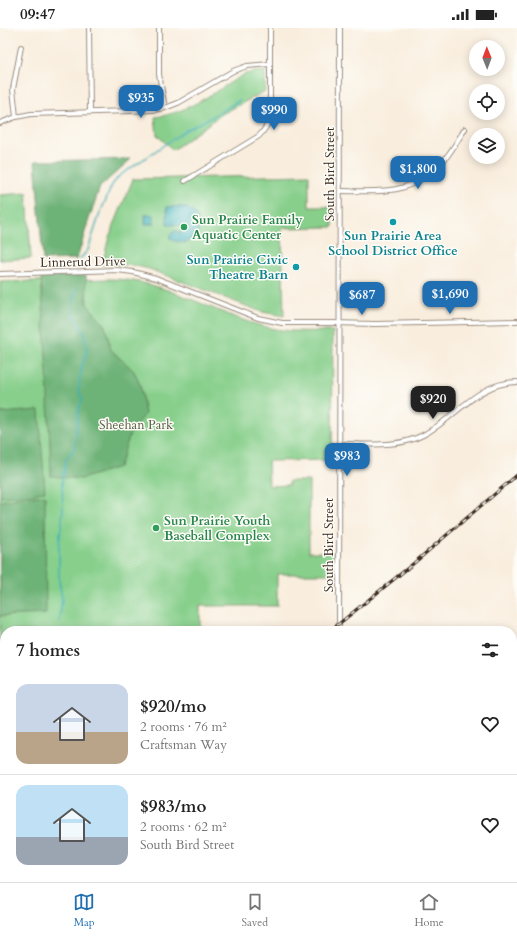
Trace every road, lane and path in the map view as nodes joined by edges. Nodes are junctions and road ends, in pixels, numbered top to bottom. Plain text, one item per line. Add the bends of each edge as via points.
1 (89, 28) edge
2 (159, 28) edge
3 (270, 28) edge
4 (340, 28) edge
5 (21, 47) dead end
6 (270, 64) junction
7 (165, 108) junction
8 (90, 112) junction
9 (16, 117) junction
10 (0, 123) edge
11 (465, 129) dead end
12 (185, 181) dead end
13 (340, 191) junction
14 (0, 274) edge
15 (517, 321) edge
16 (339, 323) junction
17 (517, 382) edge
18 (339, 444) junction
19 (339, 626) edge

1 - 8 street
2 - 7 street via 159,74
3 - 6 street
4 - 13 street, South Bird Street
5 - 9 street via 13,89
6 - 7 street via 247,66 233,71
6 - 12 street via 270,116 265,130
7 - 8 street
8 - 9 street
9 - 10 street
11 - 13 street via 444,160 416,182 388,190
13 - 16 street, South Bird Street
14 - 16 street, Linnerud Drive via 117,270 133,272 156,278 270,321 299,324
15 - 16 street, Linnerud Drive
16 - 18 street, South Bird Street
17 - 18 street via 484,390 438,426 409,441 391,444
18 - 19 street, South Bird Street

